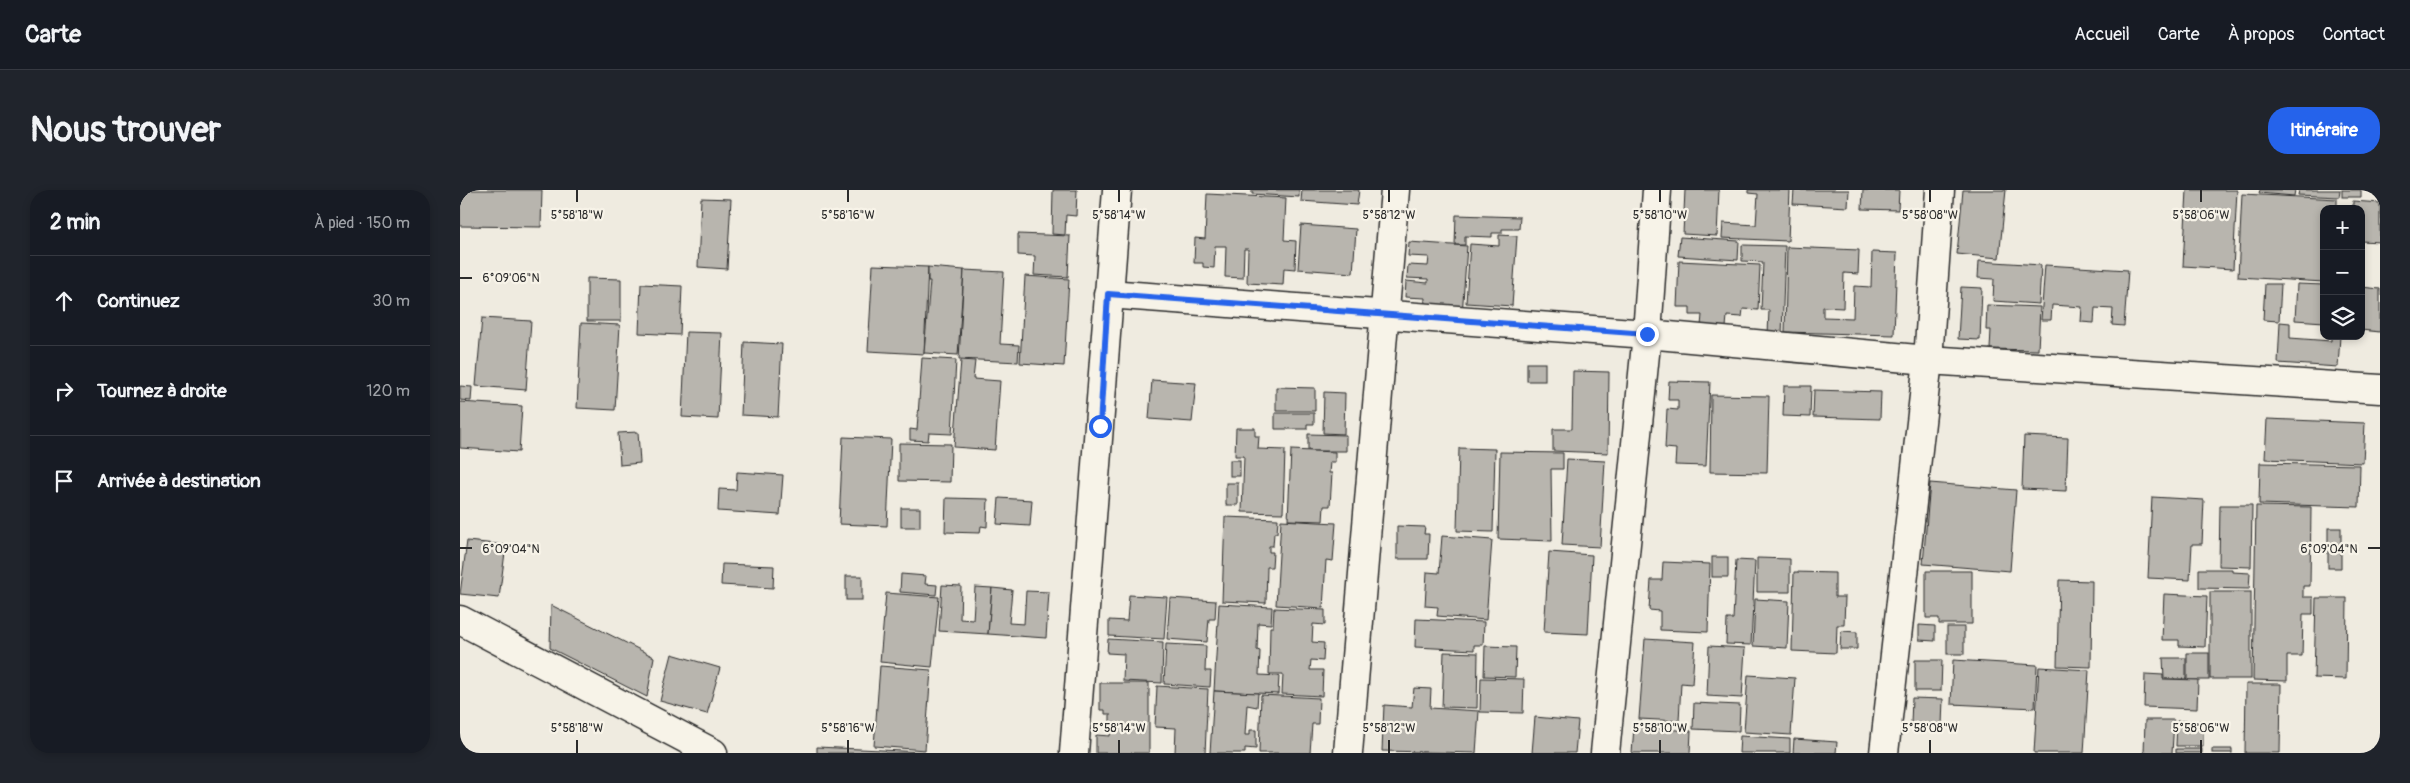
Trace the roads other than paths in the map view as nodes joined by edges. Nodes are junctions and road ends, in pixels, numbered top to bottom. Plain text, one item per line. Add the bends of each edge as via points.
1 (1118, 190) edge
2 (1395, 190) edge
3 (1657, 190) edge
4 (1940, 190) edge
5 (1108, 294) junction
6 (1384, 315) junction
7 (1647, 334) junction
8 (1928, 360) junction
9 (2380, 389) edge
10 (460, 620) edge
11 (713, 753) edge
12 (1074, 753) edge
13 (1348, 753) edge
14 (1605, 753) edge
15 (1884, 753) edge

1 - 5 street
2 - 6 street
3 - 7 street
4 - 8 street
5 - 6 street
5 - 12 street
6 - 7 street
6 - 13 street
7 - 8 street
7 - 14 street
8 - 9 street
8 - 15 street
10 - 11 street

